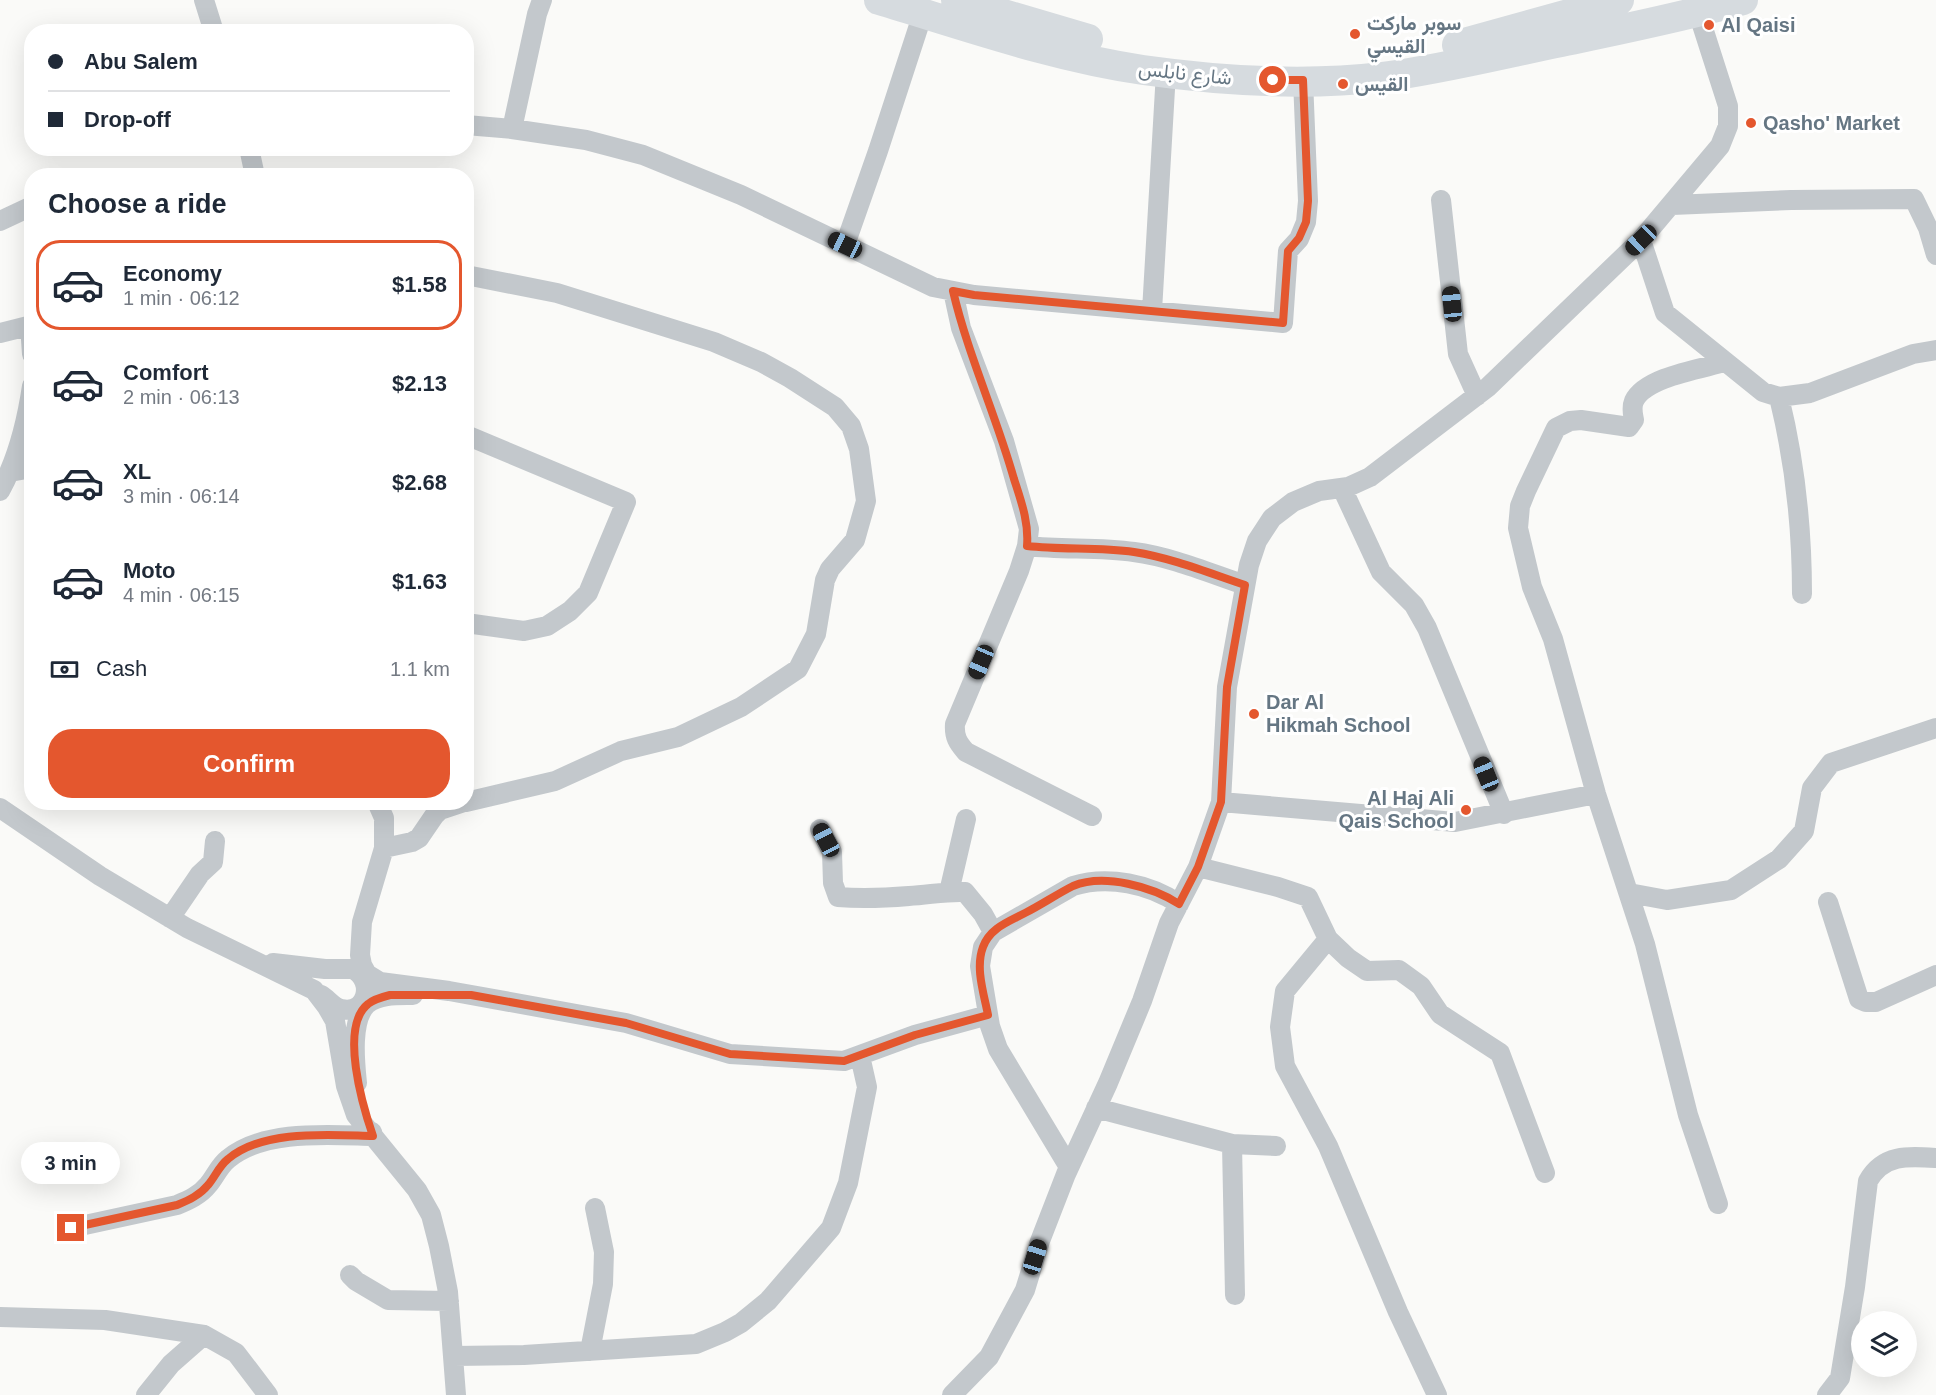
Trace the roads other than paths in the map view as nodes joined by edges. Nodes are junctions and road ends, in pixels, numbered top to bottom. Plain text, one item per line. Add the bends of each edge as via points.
1 (204, 0) edge
2 (542, 0) edge
3 (879, 0) edge
4 (956, 0) edge
5 (1619, 0) edge
6 (1743, 0) edge
7 (1696, 7) edge
8 (923, 13) junction
9 (212, 24) edge
10 (1166, 72) junction
11 (1303, 80) junction
12 (474, 126) edge
13 (512, 129) junction
14 (1441, 200) dead end
15 (1672, 206) junction
16 (24, 210) edge
17 (0, 221) edge
18 (1641, 240) junction
19 (845, 245) junction
20 (1936, 255) edge
21 (474, 277) edge
22 (953, 291) junction
23 (1152, 311) junction
24 (24, 327) edge
25 (0, 333) edge
26 (1936, 350) edge
27 (1725, 362) junction
28 (1477, 396) junction
29 (1779, 397) junction
30 (24, 418) edge
31 (474, 438) edge
32 (24, 472) edge
33 (3, 482) edge
34 (1341, 488) junction
35 (1027, 546) junction
36 (1245, 585) junction
37 (1802, 594) dead end
38 (474, 624) edge
39 (1936, 728) edge
40 (1596, 794) junction
41 (474, 800) edge
42 (1221, 802) junction
43 (0, 808) edge
44 (380, 810) edge
45 (440, 810) edge
46 (1504, 814) junction
47 (1092, 816) dead end
48 (966, 819) dead end
49 (820, 829) dead end
50 (214, 841) dead end
51 (384, 848) junction
52 (1198, 867) junction
53 (950, 892) junction
54 (1629, 893) junction
55 (1828, 902) dead end
56 (1179, 904) junction
57 (365, 912) junction
58 (170, 918) junction
59 (993, 932) junction
60 (1328, 939) junction
61 (254, 960) junction
62 (325, 969) junction
63 (1936, 975) edge
64 (314, 990) junction
65 (471, 995) junction
66 (988, 1015) junction
67 (860, 1056) junction
68 (1096, 1108) junction
69 (373, 1136) junction
70 (1232, 1144) junction
71 (1276, 1146) dead end
72 (1936, 1158) edge
73 (1070, 1167) junction
74 (1545, 1173) dead end
75 (1718, 1204) dead end
76 (595, 1208) dead end
77 (71, 1228) dead end
78 (350, 1275) dead end
79 (1235, 1295) dead end
80 (448, 1301) junction
81 (0, 1317) edge
82 (204, 1335) junction
83 (590, 1351) junction
84 (454, 1356) junction
85 (146, 1395) edge
86 (268, 1395) edge
87 (456, 1395) edge
88 (952, 1395) edge
89 (1437, 1395) edge
90 (1827, 1395) edge

1 - 9 street
2 - 13 street
3 - 8 main road, شارع نابلس
4 - 5 main road, شارع نابلس via 1116,45 1274,64 1325,63 1452,46
6 - 7 main road, شارع نابلس
7 - 11 main road, شارع نابلس via 1466,62 1384,76
7 - 15 street via 1728,106 1728,126 1720,146
8 - 10 main road, شارع نابلس via 1072,57
8 - 19 street
10 - 11 main road, شارع نابلس via 1231,79
10 - 23 street
11 - 23 street via 1308,201 1306,222 1288,251 1283,323
12 - 13 street
13 - 19 street via 586,140 643,155 741,195
14 - 28 street via 1458,354
15 - 18 street
15 - 20 street via 1791,200 1914,200
16 - 17 street
18 - 27 street via 1665,313
18 - 28 street
19 - 22 street via 933,287
21 - 41 street via 557,293 714,342 790,378 835,407 851,426 859,449 866,501 855,540 825,580 816,634 798,669 741,706 678,737 621,751 555,781
22 - 23 street
22 - 35 street via 961,328 1004,441 1029,529
24 - 25 street
26 - 29 street via 1913,354 1810,393
27 - 29 street via 1763,392
27 - 40 street via 1653,383 1635,400 1634,420 1629,427 1581,420 1556,428 1520,506 1518,528 1532,587 1553,639
28 - 34 street via 1370,477
29 - 37 street via 1798,500
30 - 33 street
31 - 38 street via 626,502 588,593 570,611 547,626 524,631
32 - 33 street
34 - 36 street via 1306,495 1272,518 1257,542
34 - 46 street via 1381,572 1414,605 1427,628
35 - 36 street via 1136,552
35 - 47 street via 954,733 966,752
36 - 42 street via 1227,687
39 - 54 street via 1831,763 1812,788 1804,831 1779,858 1731,890 1667,900
40 - 46 street
40 - 54 street
42 - 46 street via 1455,822
42 - 52 street
43 - 58 street
44 - 51 street
45 - 51 street via 419,838
48 - 53 street
49 - 53 street via 832,852 833,883 838,897
50 - 58 street via 213,861
51 - 57 street
52 - 56 street
52 - 60 street via 1308,897
53 - 59 street via 965,892
54 - 75 street via 1688,1115
55 - 63 street via 1859,999 1876,1002
56 - 59 street via 1143,887 1084,883
56 - 68 street
57 - 62 street via 339,962
57 - 65 street via 360,955 367,974 380,981
58 - 61 street
59 - 66 street via 983,947 980,966
60 - 74 street via 1367,971 1399,970 1421,986 1440,1014 1500,1053
60 - 89 street via 1285,991 1280,1027 1285,1066 1328,1146
61 - 62 street
61 - 64 street
62 - 64 street via 346,967 359,972 367,984 364,998 354,1008 341,1009
64 - 69 street via 334,1021 346,1086 356,1115
65 - 67 street via 626,1023 730,1054 844,1061
65 - 69 street via 390,995 366,1005 359,1018 355,1053 357,1082
66 - 67 street via 915,1035
66 - 73 street via 998,1049
67 - 83 street via 867,1087 848,1183 831,1228 768,1300 741,1323 696,1344
68 - 70 street
68 - 73 street
69 - 77 street via 271,1139 229,1158 208,1185 177,1205
69 - 80 street via 417,1190 431,1215
70 - 71 street
70 - 79 street
72 - 90 street via 1894,1158 1878,1168 1868,1181 1840,1378
73 - 88 street via 1025,1290 989,1357
76 - 83 street via 604,1252 603,1284
78 - 80 street via 388,1300
80 - 84 street
81 - 82 street via 105,1320
82 - 85 street via 171,1364
82 - 86 street via 236,1353
83 - 84 street
84 - 87 street

